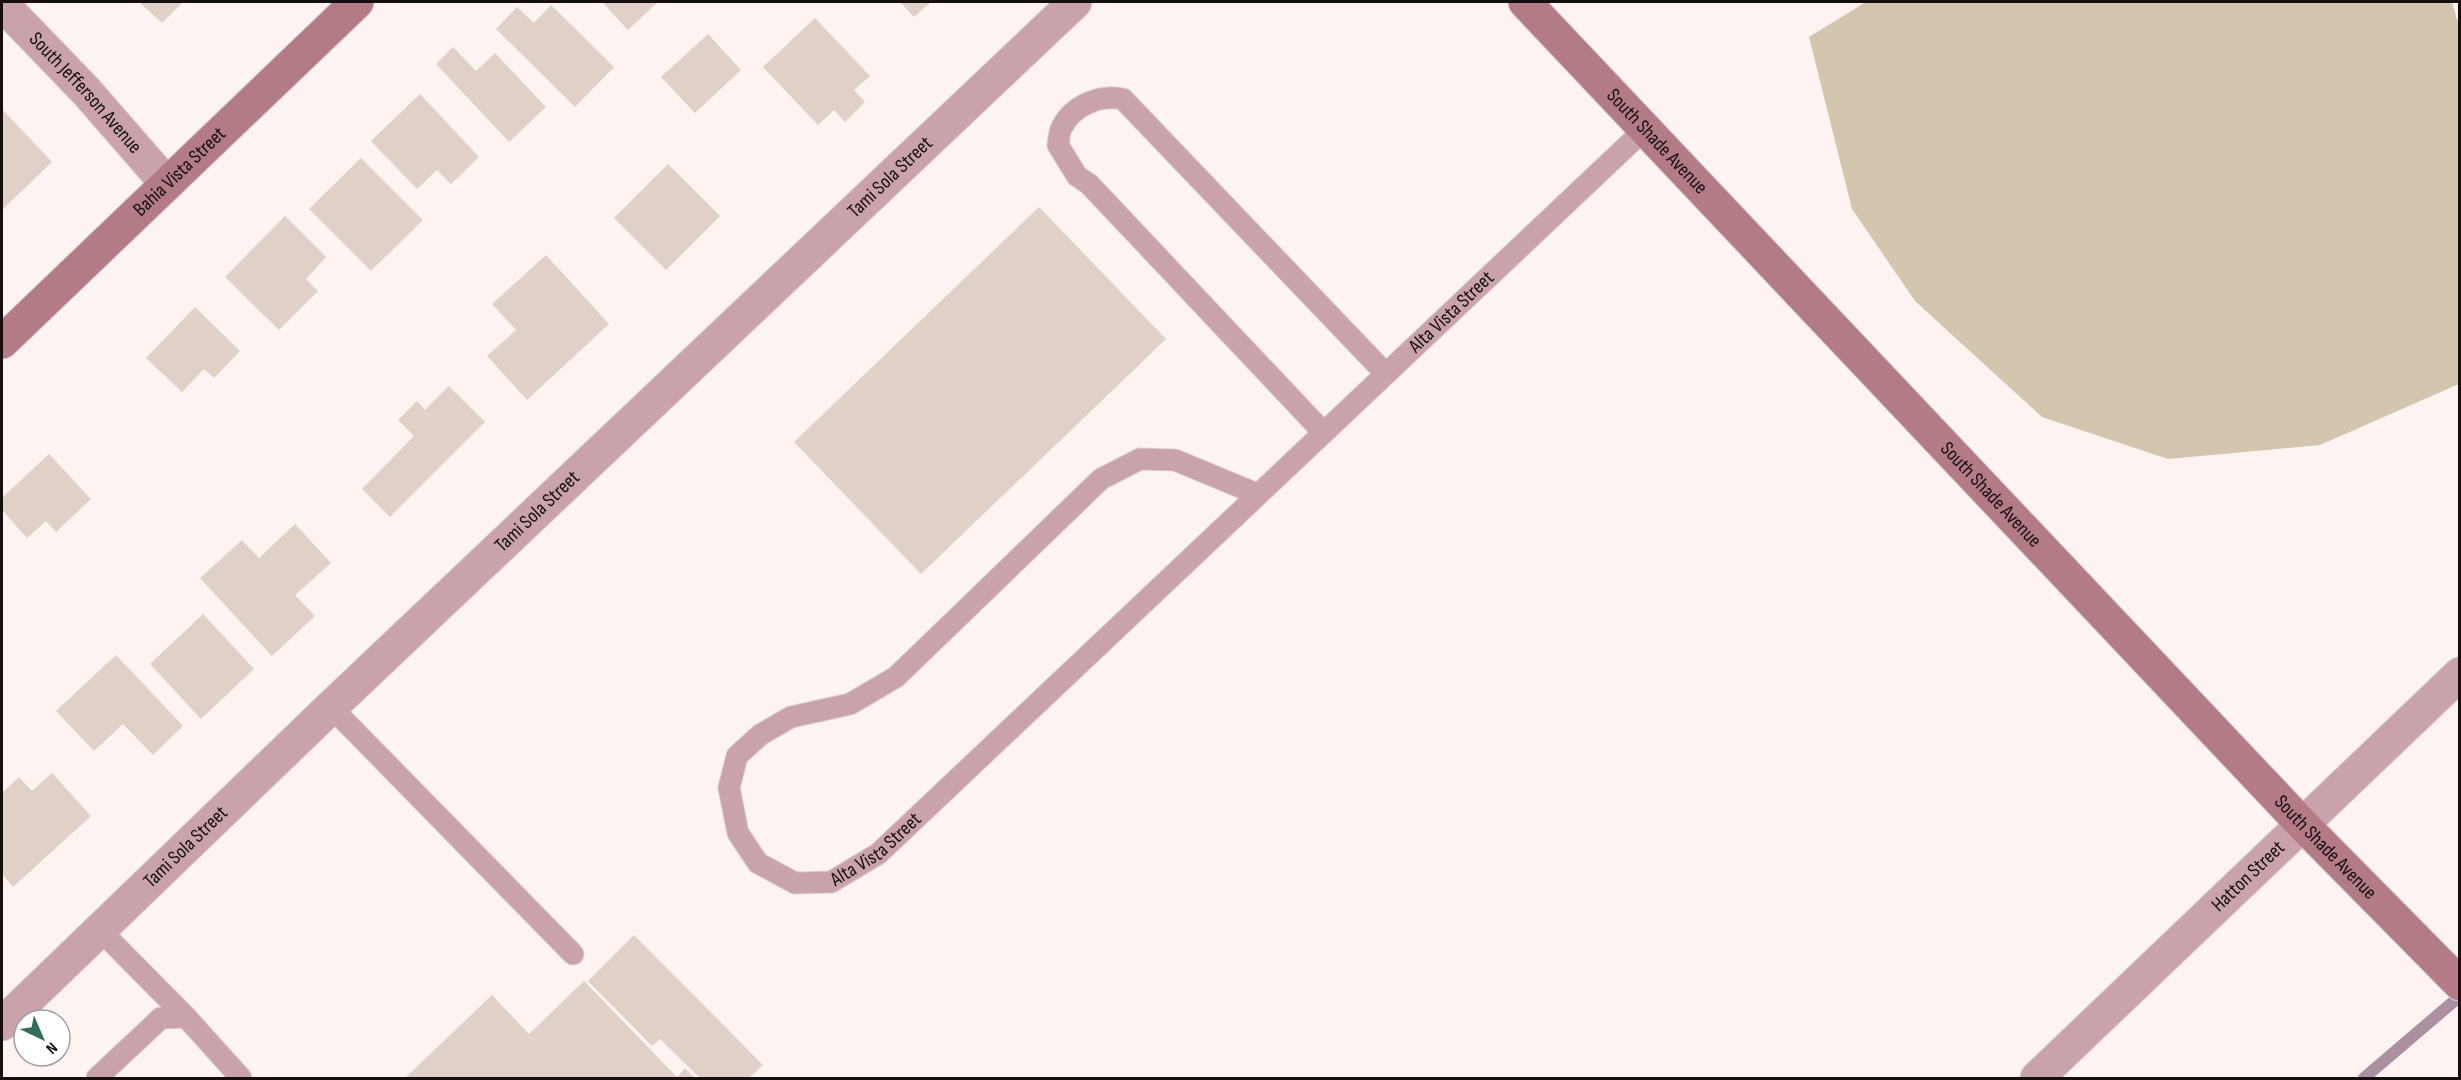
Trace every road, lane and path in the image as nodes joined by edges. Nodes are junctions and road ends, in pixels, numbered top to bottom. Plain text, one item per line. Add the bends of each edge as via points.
1 (357, 2) edge
2 (1075, 2) edge
3 (1525, 2) edge
4 (2, 4) edge
5 (1645, 129) junction
6 (167, 184) junction
7 (2, 342) edge
8 (1385, 374) junction
9 (1323, 432) junction
10 (1257, 494) junction
11 (2460, 674) edge
12 (331, 707) junction
13 (2303, 825) junction
14 (99, 929) junction
15 (573, 954) dead end
16 (2453, 978) edge
17 (186, 1017) junction
18 (2, 1024) edge
19 (97, 1078) edge
20 (241, 1078) edge
21 (2037, 1078) edge

1 - 6 street, Bahia Vista Street
2 - 12 street, Tami Sola Street
3 - 5 street, South Shade Avenue
4 - 6 street, South Jefferson Avenue via 86,91
5 - 8 lane, Alta Vista Street
5 - 13 street, South Shade Avenue
6 - 7 street, Bahia Vista Street
8 - 9 lane, Alta Vista Street
8 - 9 lane via 1123,99 1109,96 1091,101 1073,113 1061,127 1058,145 1077,176 1089,184
9 - 10 lane, Alta Vista Street
10 - 10 lane, Alta Vista Street via 1175,460 1140,459 1101,479 896,677 850,704 792,717 760,735 737,756 729,788 738,833 758,863 795,883 831,882 878,854
11 - 13 street, Hatton Street
12 - 14 street, Tami Sola Street
12 - 15 lane
13 - 16 street, South Shade Avenue
13 - 21 street, Hatton Street
14 - 17 lane
14 - 18 street, Tami Sola Street
17 - 19 lane via 161,1018
17 - 20 lane

